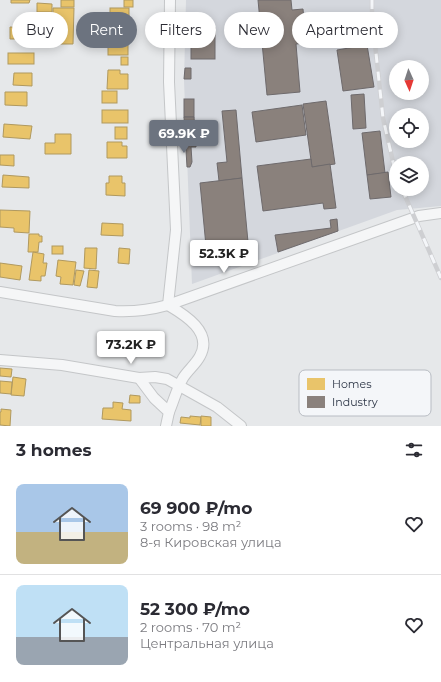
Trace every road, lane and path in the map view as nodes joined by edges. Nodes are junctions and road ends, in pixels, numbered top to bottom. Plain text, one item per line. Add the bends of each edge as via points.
1 (170, 0) edge
2 (441, 213) edge
3 (0, 292) edge
4 (168, 305) junction
5 (0, 360) edge
6 (139, 378) junction
7 (179, 386) junction
8 (170, 412) junction
9 (166, 426) edge
10 (241, 426) edge

1 - 4 street via 169,82 176,230
2 - 4 street via 419,216
3 - 4 street via 115,311 132,312
4 - 7 street via 193,322 203,339 204,348 200,356
5 - 6 street via 62,365
6 - 7 street via 161,377
6 - 8 street via 154,398
7 - 8 street
7 - 10 street via 216,407
8 - 9 street

